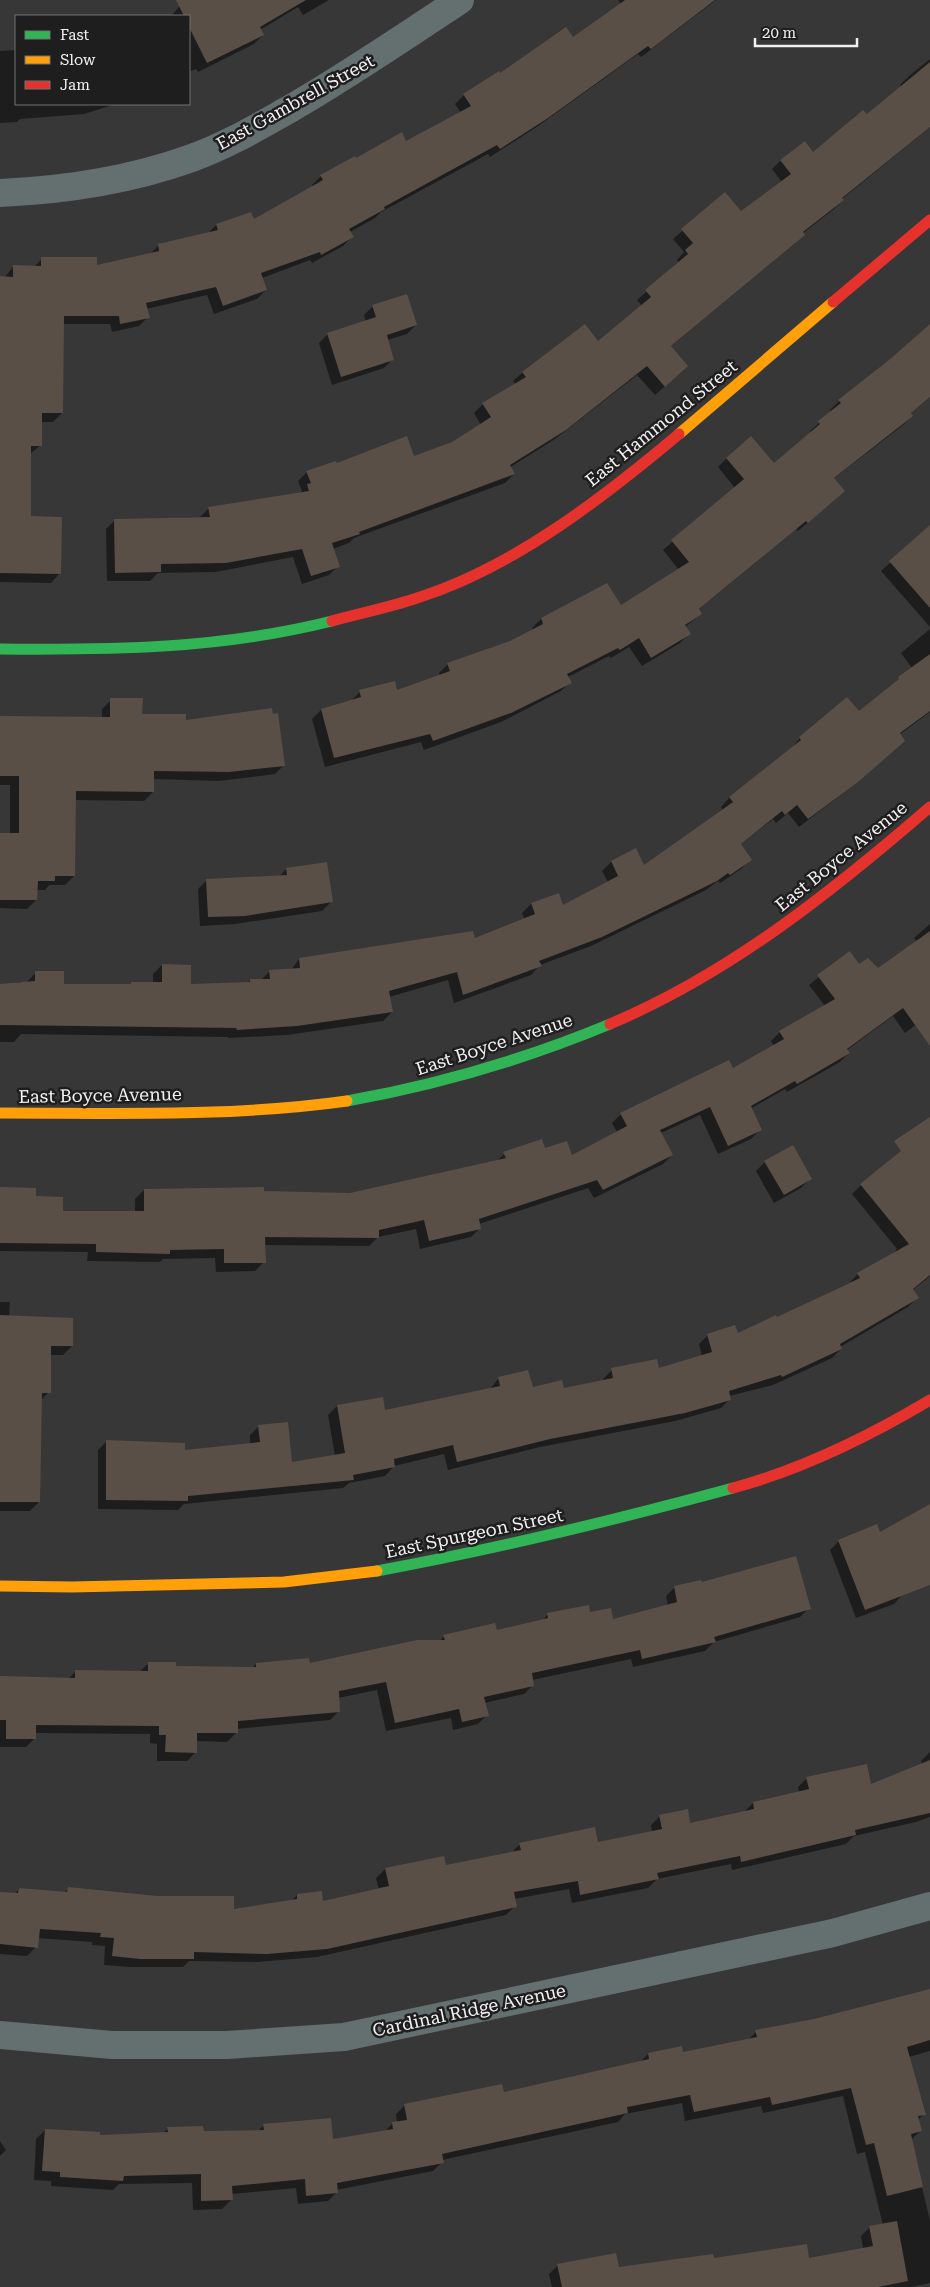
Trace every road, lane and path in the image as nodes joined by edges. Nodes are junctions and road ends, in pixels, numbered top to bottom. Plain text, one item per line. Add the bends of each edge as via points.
1 (460, 0) edge
2 (0, 193) edge
3 (930, 220) edge
4 (0, 649) edge
5 (930, 807) edge
6 (0, 1113) edge
7 (930, 1400) edge
8 (0, 1586) edge
9 (930, 1906) edge
10 (0, 2035) edge

1 - 2 street, East Gambrell Street via 350,75 247,134 190,159 108,182 53,191
3 - 4 street, East Hammond Street via 629,476 542,537 489,568 421,597 257,637 187,646 114,650
5 - 6 street, East Boyce Avenue via 880,851 780,927 727,962 665,998 577,1037 489,1066 412,1088 331,1103 259,1109
7 - 8 street, East Spurgeon Street via 876,1432 751,1483 476,1553 360,1574 284,1582
9 - 10 street, Cardinal Ridge Avenue via 833,1933 344,2037 226,2045 112,2045

